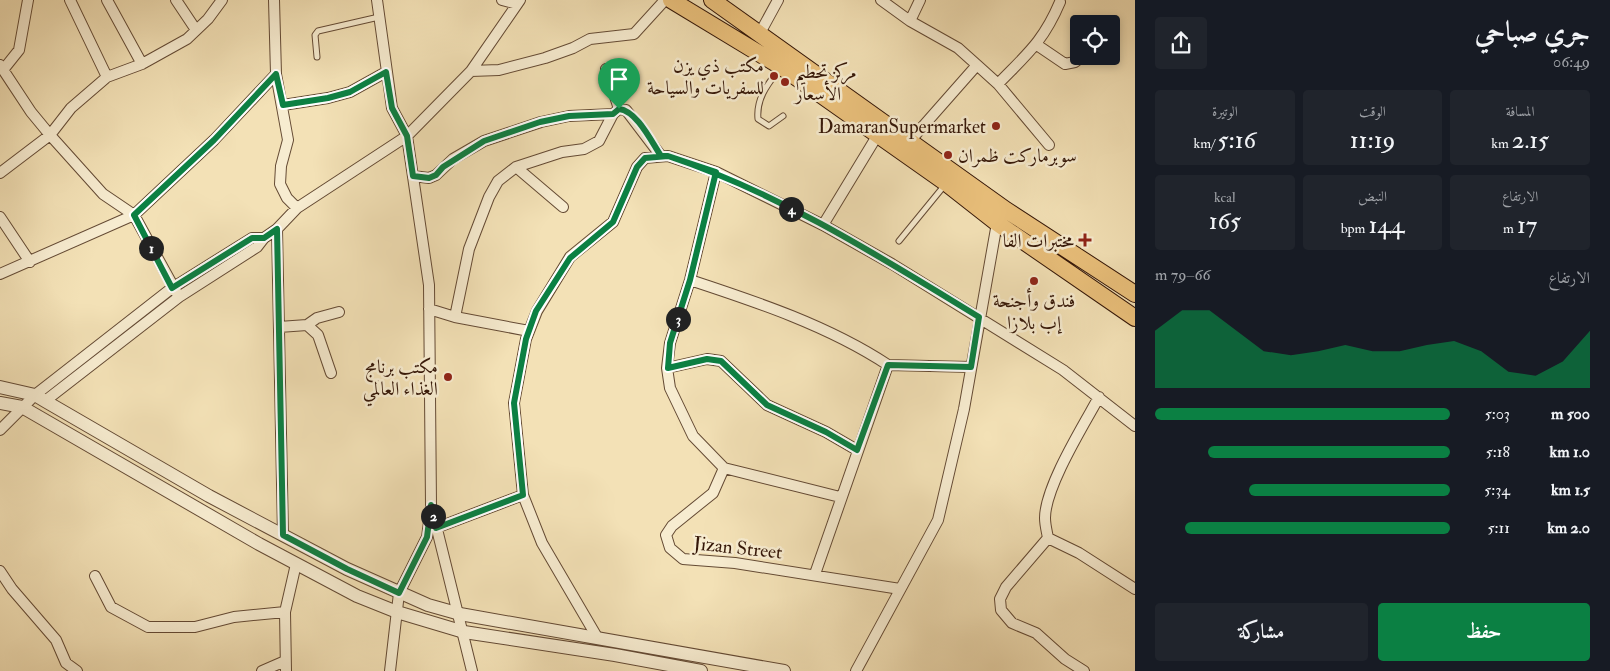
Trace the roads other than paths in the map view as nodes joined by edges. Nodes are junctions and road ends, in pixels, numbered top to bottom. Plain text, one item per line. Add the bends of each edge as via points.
1 (28, 0) edge
2 (70, 0) edge
3 (106, 0) edge
4 (176, 0) edge
5 (222, 0) edge
6 (274, 0) edge
7 (377, 0) edge
8 (502, 0) edge
9 (665, 0) edge
10 (672, 0) edge
11 (712, 0) edge
12 (778, 0) edge
13 (881, 0) edge
14 (920, 0) edge
15 (518, 2) edge
16 (1060, 2) dead end
17 (379, 18) junction
18 (910, 21) junction
19 (196, 30) junction
20 (760, 33) junction
21 (1037, 45) junction
22 (317, 57) dead end
23 (142, 64) junction
24 (1070, 64) edge
25 (977, 65) junction
26 (780, 66) junction
27 (1, 68) edge
28 (606, 69) dead end
29 (472, 71) junction
30 (386, 72) junction
31 (276, 74) junction
32 (107, 77) junction
33 (998, 84) junction
34 (283, 105) junction
35 (616, 111) junction
36 (783, 116) dead end
37 (50, 135) junction
38 (407, 136) junction
39 (877, 136) junction
40 (910, 141) junction
41 (1049, 145) dead end
42 (661, 156) junction
43 (516, 167) junction
44 (716, 172) junction
45 (0, 173) edge
46 (413, 176) junction
47 (946, 184) junction
48 (563, 206) dead end
49 (297, 208) junction
50 (134, 215) junction
51 (0, 217) edge
52 (997, 223) junction
53 (823, 225) junction
54 (277, 229) junction
55 (264, 238) junction
56 (899, 241) dead end
57 (30, 262) junction
58 (0, 274) edge
59 (690, 280) junction
60 (172, 288) junction
61 (1135, 294) edge
62 (179, 297) junction
63 (429, 310) junction
64 (339, 312) dead end
65 (455, 317) junction
66 (979, 317) junction
67 (1135, 318) edge
68 (307, 325) junction
69 (279, 327) junction
70 (529, 331) junction
71 (888, 365) junction
72 (971, 367) junction
73 (668, 368) junction
74 (331, 373) dead end
75 (0, 386) edge
76 (1099, 397) junction
77 (40, 398) junction
78 (0, 403) edge
79 (22, 407) junction
80 (1135, 426) edge
81 (0, 430) edge
82 (857, 450) junction
83 (724, 468) junction
84 (523, 495) junction
85 (840, 497) junction
86 (431, 505) junction
87 (436, 528) junction
88 (283, 535) junction
89 (1048, 538) junction
90 (296, 564) junction
91 (0, 571) edge
92 (814, 574) junction
93 (94, 576) dead end
94 (900, 589) junction
95 (1135, 589) edge
96 (399, 593) junction
97 (286, 612) junction
98 (397, 612) junction
99 (460, 614) junction
100 (464, 632) junction
101 (597, 637) junction
102 (286, 666) edge
103 (65, 667) edge
104 (77, 671) edge
105 (262, 671) edge
106 (390, 671) edge
107 (472, 671) edge
108 (701, 671) edge
109 (784, 671) edge
110 (856, 671) edge
111 (1084, 671) edge

1 - 27 street via 19,50
2 - 32 street
3 - 23 street
4 - 19 street
5 - 19 street
6 - 31 street
7 - 17 street
8 - 15 street
9 - 29 street via 634,34 590,39 546,58 499,70
10 - 26 highway
11 - 20 highway
12 - 20 street
13 - 18 street
14 - 18 street
15 - 29 street
16 - 21 street via 1049,28
17 - 22 lane via 318,31 315,35
17 - 30 street
18 - 25 street via 958,48
19 - 23 street via 187,39
20 - 40 highway
21 - 24 street
21 - 33 street
23 - 32 street
25 - 33 street
25 - 40 street
26 - 36 lane via 763,90 758,119 769,126
26 - 39 highway
27 - 37 street
28 - 35 street
29 - 38 street
30 - 34 street via 350,92
30 - 38 street via 392,108
31 - 34 street
31 - 50 street via 214,140
32 - 37 street via 71,108
33 - 41 street
34 - 49 street via 288,140 280,184
35 - 42 street via 626,110 636,120
35 - 43 street via 599,142
35 - 46 street via 540,122 484,141 429,178
37 - 45 street
37 - 50 street via 103,194
38 - 46 street
38 - 49 street
39 - 47 highway
39 - 53 street
40 - 61 highway via 1006,210
42 - 44 street
42 - 70 street via 645,158 637,167 613,222 570,258 536,311
43 - 48 street
43 - 65 street via 498,181 489,197 469,249
44 - 53 street
44 - 59 street
46 - 63 street via 429,285
47 - 52 highway
47 - 56 lane
49 - 54 street
50 - 57 street
50 - 60 street
51 - 57 street
52 - 66 street
52 - 67 highway
53 - 66 street
54 - 55 street
54 - 69 street
55 - 60 street via 252,238
55 - 62 street via 257,247
57 - 58 street
59 - 71 street via 751,300 862,348
59 - 73 street via 670,343
60 - 62 street
60 - 77 street
62 - 77 street
63 - 65 street
63 - 86 street
64 - 68 street via 317,318
65 - 70 street
66 - 72 street
66 - 76 street
68 - 69 street
68 - 74 street via 318,335
69 - 88 street
70 - 84 street via 514,403
71 - 72 street
71 - 82 street
72 - 94 street via 938,520
73 - 82 street via 707,359 721,361 767,405
73 - 83 street via 670,388 693,436
75 - 77 street
76 - 80 street
76 - 89 street via 1050,493 1045,518
77 - 79 street
77 - 88 street via 167,473
78 - 79 street
79 - 81 street
79 - 90 street
82 - 85 street
83 - 85 street
83 - 92 street, Jizan Street via 713,493 672,526 666,535 670,548 682,559
84 - 87 street
84 - 101 street via 542,542
85 - 92 street
86 - 87 street
86 - 96 street via 427,537
87 - 99 street
88 - 96 street
89 - 95 street via 1079,553
89 - 111 street via 1006,587 1000,599 1001,610 1012,623 1036,633
90 - 97 street
90 - 98 street via 357,596
91 - 103 street via 56,640
92 - 94 street, Jizan Street
93 - 97 street via 111,607 148,627 195,627 234,617
94 - 110 street
96 - 98 street
96 - 99 street
97 - 102 street
98 - 100 street
98 - 106 street
99 - 100 street
99 - 101 street
100 - 107 street
100 - 108 street
101 - 109 street
102 - 105 street
103 - 104 street

